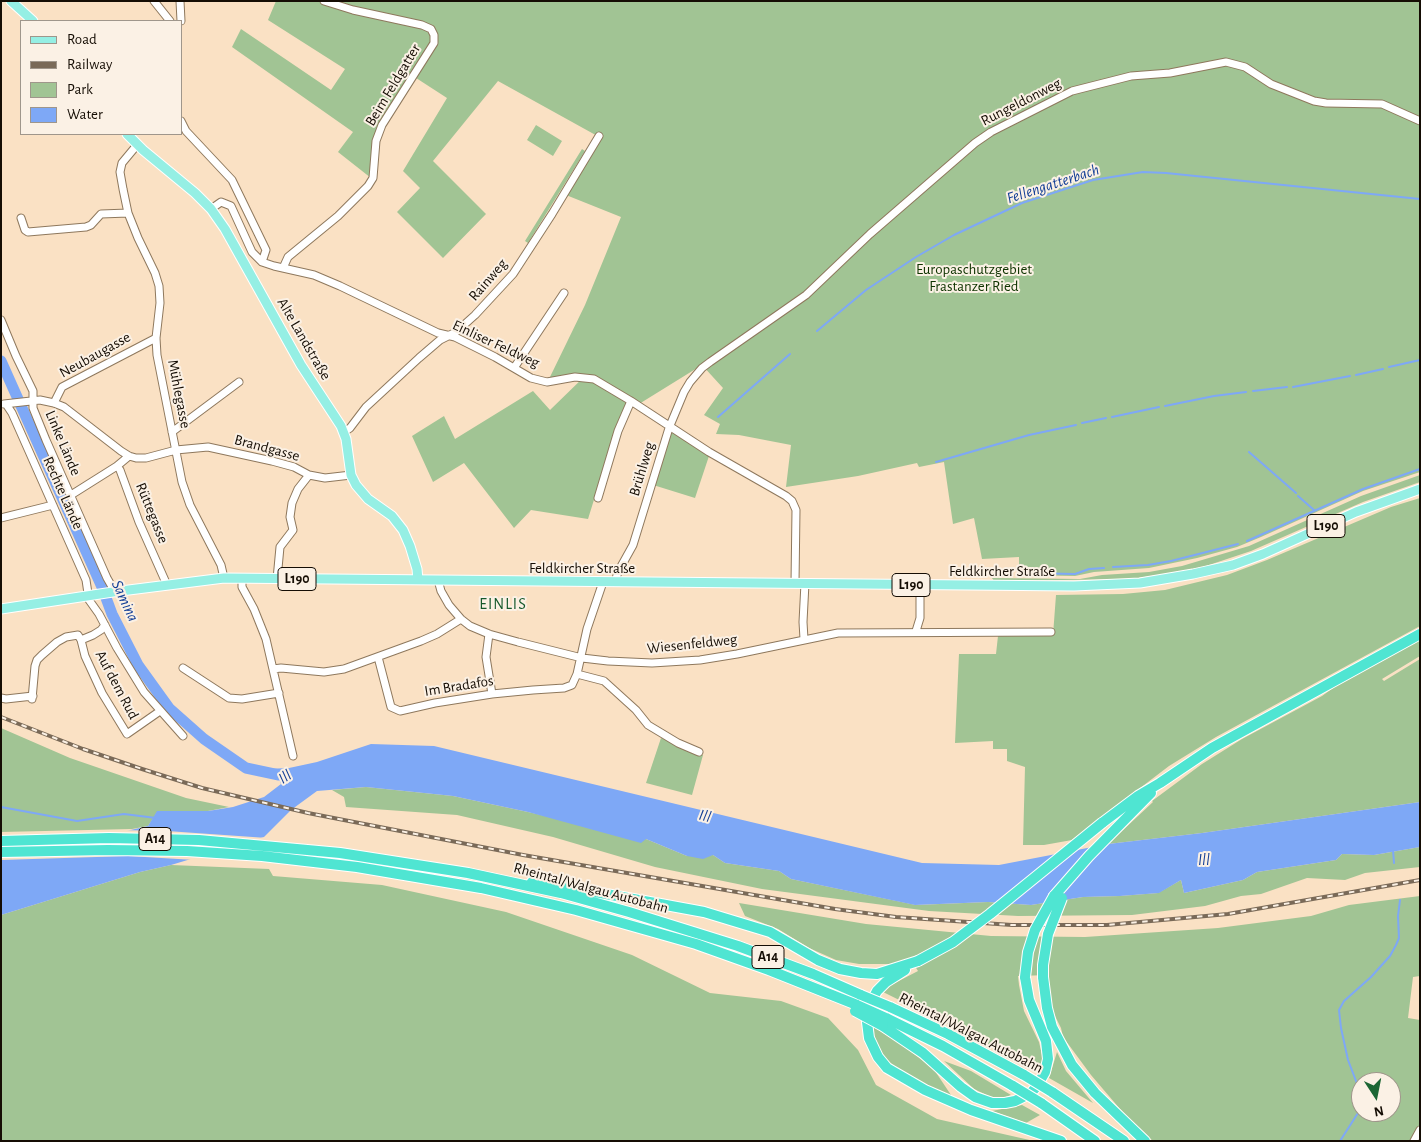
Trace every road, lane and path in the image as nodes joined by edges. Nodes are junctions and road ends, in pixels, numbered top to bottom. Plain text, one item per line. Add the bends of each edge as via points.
1 (11, 1) edge
2 (154, 1) edge
3 (180, 1) edge
4 (324, 1) edge
5 (343, 4) edge
6 (32, 20) edge
7 (169, 20) edge
8 (181, 20) edge
9 (1420, 121) edge
10 (182, 123) edge
11 (127, 135) edge
12 (599, 136) dead end
13 (137, 145) junction
14 (211, 209) junction
15 (128, 213) junction
16 (20, 218) dead end
17 (262, 262) junction
18 (283, 268) junction
19 (564, 293) dead end
20 (1, 320) edge
21 (448, 335) junction
22 (156, 338) junction
23 (514, 368) junction
24 (702, 368) joint
25 (239, 382) dead end
26 (30, 401) junction
27 (631, 401) junction
28 (54, 403) junction
29 (6, 404) edge
30 (669, 428) junction
31 (172, 432) junction
32 (344, 432) junction
33 (176, 450) junction
34 (129, 456) junction
35 (117, 466) junction
36 (309, 475) junction
37 (352, 475) junction
38 (1420, 489) edge
39 (71, 495) junction
40 (598, 498) dead end
41 (53, 505) junction
42 (1, 518) edge
43 (224, 578) junction
44 (242, 579) junction
45 (277, 579) junction
46 (418, 580) junction
47 (438, 580) junction
48 (603, 582) junction
49 (615, 582) junction
50 (795, 583) junction
51 (805, 583) junction
52 (167, 585) junction
53 (920, 585) junction
54 (114, 592) junction
55 (90, 595) junction
56 (1, 609) edge
57 (461, 620) junction
58 (105, 625) junction
59 (916, 632) junction
60 (1051, 632) dead end
61 (489, 634) junction
62 (1420, 634) edge
63 (804, 639) junction
64 (82, 640) junction
65 (378, 657) junction
66 (582, 658) junction
67 (183, 668) dead end
68 (273, 669) junction
69 (577, 674) junction
70 (279, 693) junction
71 (492, 694) junction
72 (1, 698) edge
73 (160, 712) junction
74 (183, 736) dead end
75 (699, 752) dead end
76 (293, 756) dead end
77 (1160, 783) junction
78 (1, 841) edge
79 (1, 852) edge
80 (1072, 877) junction
81 (503, 881) junction
82 (918, 962) junction
83 (884, 1022) junction
84 (1420, 1130) edge
85 (1061, 1141) edge
86 (1095, 1141) edge
87 (1124, 1141) edge
88 (1145, 1141) edge
89 (1414, 1141) edge

1 - 6 main road
2 - 7 street
3 - 8 street
4 - 5 street
5 - 18 street, Beim Feldgatter via 353,10 422,25 431,29 434,43 382,125 376,141 374,178 338,216 288,257
9 - 24 street, Rungeldonweg via 1382,104 1314,101 1271,84 1245,67 1226,62 1170,73 1131,76 1072,91 983,137 870,234 806,295
10 - 17 street via 232,180 266,250
11 - 13 main road, Alte Landstraße
12 - 21 street, Rainweg via 513,274 475,316
13 - 14 main road, Alte Landstraße
13 - 15 street, Mühlegasse via 126,156 120,172
14 - 17 street via 221,202 231,206 252,252
14 - 32 main road, Alte Landstraße
15 - 16 street via 101,214 86,227 28,232
15 - 22 street, Mühlegasse via 157,279 160,303
17 - 18 street, Einliser Feldweg
18 - 21 street, Einliser Feldweg via 318,277
19 - 23 street
20 - 26 street, Linke Lände via 33,391
21 - 23 street, Einliser Feldweg
21 - 32 street, Rainweg via 382,392
22 - 28 street, Neubaugasse via 62,388
22 - 31 street, Mühlegasse
23 - 27 street, Einliser Feldweg via 531,378 547,382 575,377 594,379
24 - 30 street, Brühlweg via 684,392
25 - 31 street
26 - 28 street
26 - 29 street
26 - 39 street, Linke Lände
27 - 30 street, Einliser Feldweg
27 - 40 street via 618,431
28 - 34 street via 64,407
29 - 41 street, Rechte Lände
30 - 49 street, Brühlweg via 634,545
30 - 50 street, Einliser Feldweg via 792,501 796,510
31 - 33 street, Mühlegasse
32 - 37 main road, Alte Landstraße
33 - 34 street, Brandgasse via 146,458
33 - 36 street, Brandgasse via 208,447 272,461
33 - 43 street, Mühlegasse via 190,505 221,565
34 - 35 street
35 - 39 street, Linke Lände
35 - 52 street, Rüttegasse
36 - 37 street, Brandgasse via 325,478
36 - 45 street via 292,503 290,517 293,530 280,547
37 - 46 main road, Alte Landstraße via 361,492 392,516 403,530
38 - 53 main road, Feldkircher Straße / L190 via 1356,512 1234,565 1156,581 1074,586
39 - 54 street, Linke Lände
41 - 42 street
41 - 55 street, Rechte Lände
43 - 44 main road, Feldkircher Straße / L190
43 - 52 main road, Feldkircher Straße / L190
44 - 45 main road, Feldkircher Straße / L190
44 - 68 street via 242,587 266,639
45 - 46 main road, Feldkircher Straße / L190
46 - 47 main road, Feldkircher Straße / L190
47 - 48 main road, Feldkircher Straße / L190
47 - 57 street, Wiesenfeldweg via 442,594
48 - 49 main road, Feldkircher Straße / L190
48 - 66 street via 587,629
49 - 50 main road, Feldkircher Straße / L190
50 - 51 main road, Feldkircher Straße / L190
51 - 53 main road, Feldkircher Straße / L190
51 - 63 street
52 - 54 main road, Feldkircher Straße / L190
53 - 59 street via 920,618
54 - 55 main road, Feldkircher Straße / L190
55 - 56 main road, L190
55 - 58 street, Auf dem Rud
57 - 61 street, Wiesenfeldweg
57 - 65 street via 429,638
58 - 64 street, Auf dem Rud
58 - 73 street, Auf dem Rud via 129,670
59 - 60 street, Wiesenfeldweg
59 - 63 street, Wiesenfeldweg via 845,632
61 - 66 street, Wiesenfeldweg
61 - 71 street via 486,657
62 - 77 highway via 1244,730
63 - 66 street, Wiesenfeldweg via 700,660 627,662
64 - 72 street, Auf dem Rud via 78,636 66,637 42,654 35,666 32,697
64 - 73 street, Auf dem Rud via 85,656 99,686 127,734
65 - 68 street via 324,672
65 - 71 street, Im Bradafos via 391,707 400,711
66 - 69 street
67 - 70 street via 229,698
68 - 70 street
69 - 71 street, Im Bradafos via 572,685 564,688
69 - 75 street via 604,681 648,725
70 - 76 street
73 - 74 street, Auf dem Rud
77 - 80 highway
77 - 82 highway, bridge via 1102,823 953,942
78 - 81 highway, Rheintal/Walgau Autobahn / A14 via 199,840 350,854
79 - 83 highway, Rheintal/Walgau Autobahn / A14, bridge via 187,851 262,856 357,867 481,888 705,947 838,997
80 - 83 highway, bridge via 1054,896 1035,930 1028,952 1025,977 1030,1006 1046,1042 1048,1059 1045,1072 1031,1093 1005,1103 992,1103 976,1097
80 - 88 highway, bridge via 1048,934 1043,965 1052,1027 1072,1065 1095,1093
81 - 82 highway via 546,882 704,912 770,932 818,960 861,974 877,974
81 - 87 highway, Rheintal/Walgau Autobahn / A14, bridge via 561,893 672,926 813,974 948,1034 1052,1092
82 - 85 highway via 886,982 870,1004 869,1038 878,1057 896,1075 950,1102
83 - 86 highway, Rheintal/Walgau Autobahn / A14, bridge via 943,1046 1041,1103
84 - 89 street

